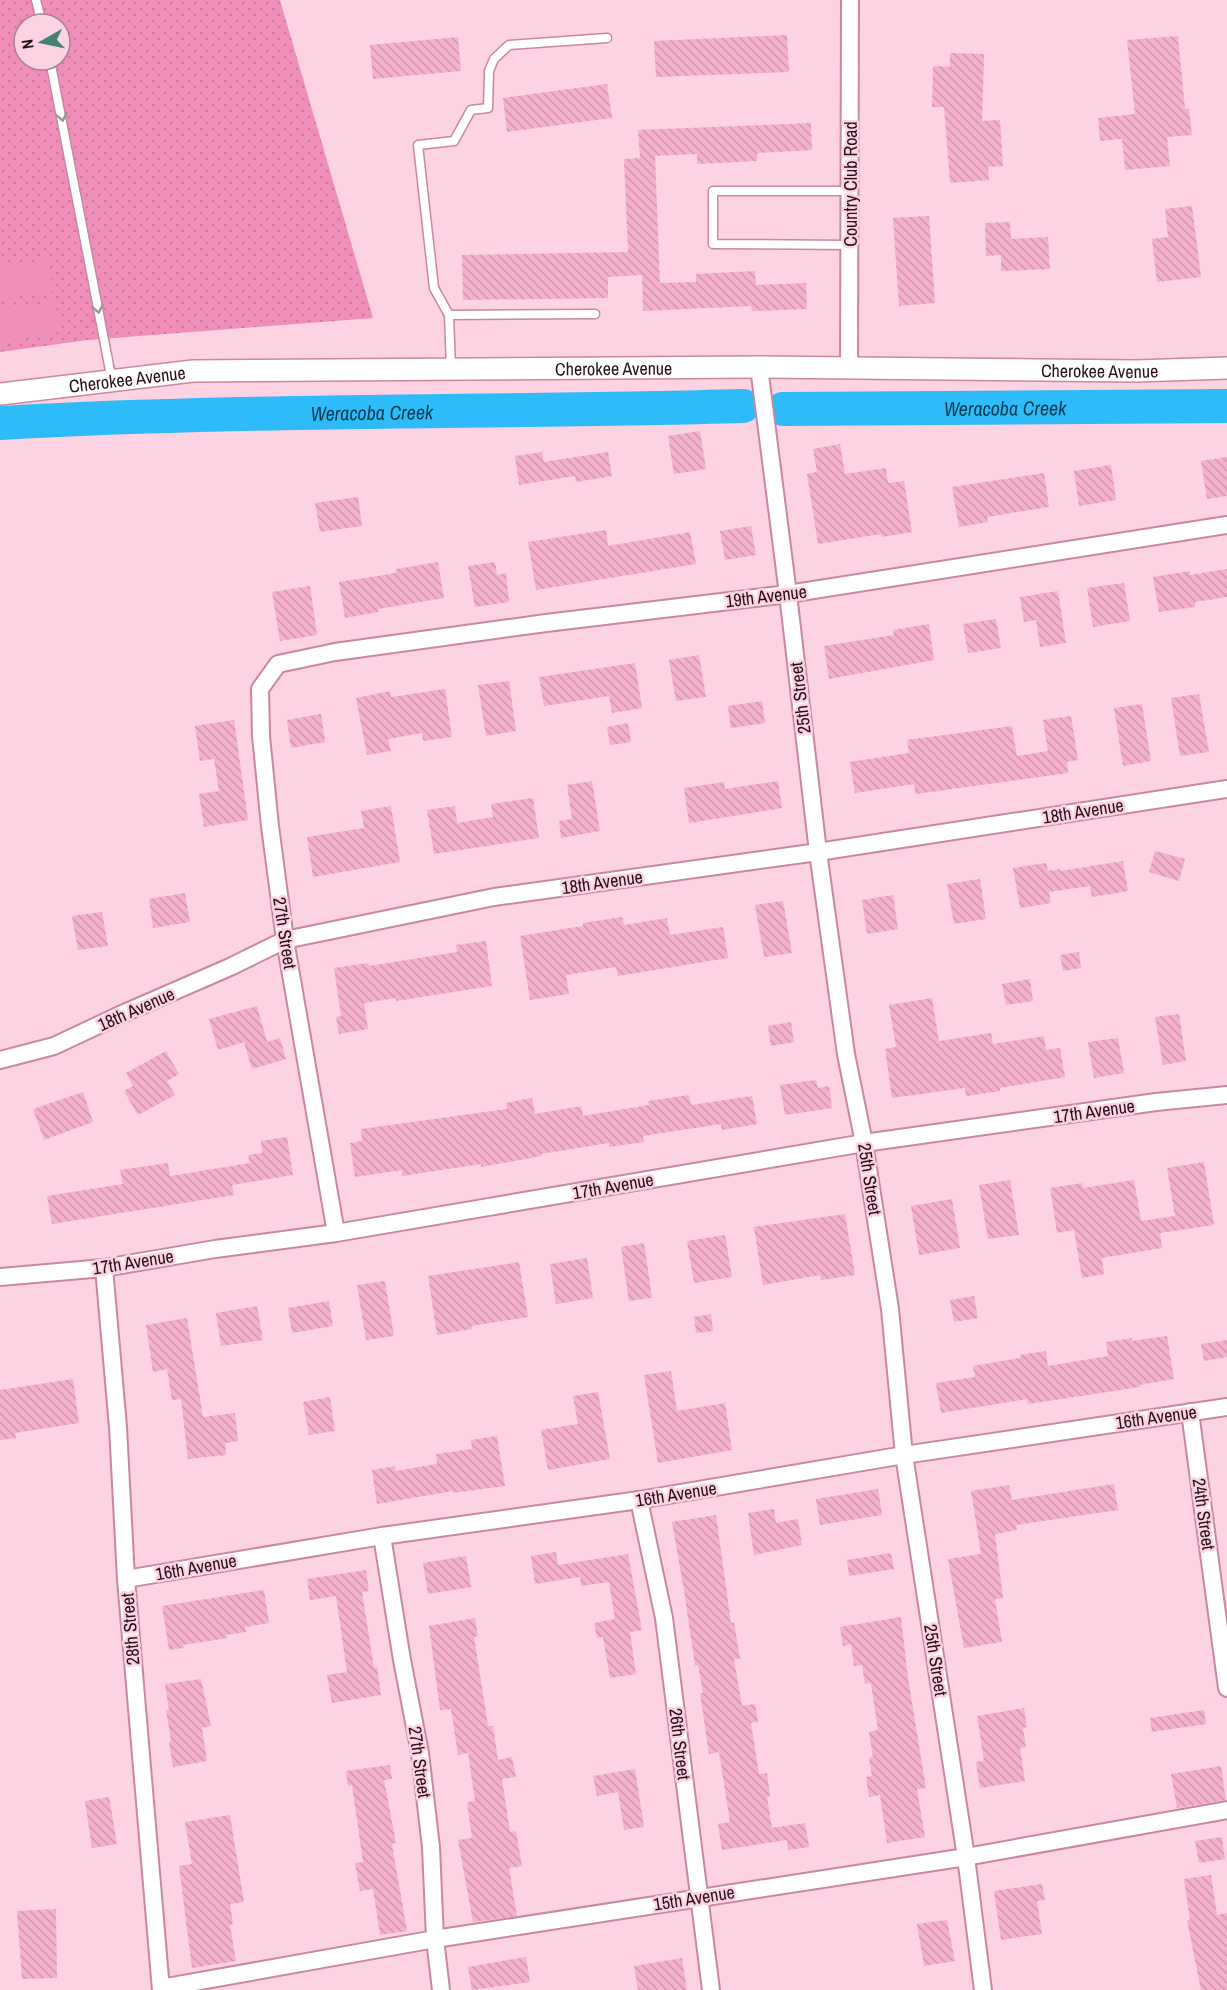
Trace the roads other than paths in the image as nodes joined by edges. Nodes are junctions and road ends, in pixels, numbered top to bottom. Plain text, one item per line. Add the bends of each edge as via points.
1 (850, 0) edge
2 (607, 38) dead end
3 (52, 72) edge
4 (850, 191) junction
5 (850, 245) junction
6 (595, 314) dead end
7 (449, 315) junction
8 (759, 367) junction
9 (849, 368) junction
10 (1227, 368) edge
11 (451, 369) junction
12 (112, 381) junction
13 (0, 394) edge
14 (1227, 525) edge
15 (788, 594) junction
16 (304, 658) joint
17 (1227, 789) edge
18 (818, 852) junction
19 (285, 940) junction
20 (0, 1060) edge
21 (1227, 1095) edge
22 (864, 1143) junction
23 (336, 1233) junction
24 (104, 1268) junction
25 (0, 1277) edge
26 (1227, 1407) edge
27 (1190, 1412) junction
28 (904, 1455) junction
29 (639, 1500) junction
30 (382, 1536) junction
31 (126, 1579) junction
32 (1227, 1688) edge
33 (1227, 1810) edge
34 (966, 1857) junction
35 (700, 1897) junction
36 (435, 1939) junction
37 (161, 1989) edge
38 (441, 1990) edge
39 (711, 1990) edge
40 (983, 1990) edge

1 - 4 street, Country Club Road
2 - 7 lane via 509,45 494,59 489,71 488,108 471,110 454,141 418,145 434,288
3 -> 12 lane
4 - 5 street, Country Club Road
4 - 5 lane via 713,191 713,244
5 - 9 street, Country Club Road
6 - 7 lane
7 - 11 lane
8 - 9 street, Cherokee Avenue
8 - 11 street, Cherokee Avenue
8 - 15 street, 25th Street
9 - 10 street, Cherokee Avenue
11 - 12 street, Cherokee Avenue via 193,371
12 - 13 street, Cherokee Avenue
14 - 15 street, 19th Avenue
15 - 16 street, 19th Avenue via 546,622
15 - 18 street, 25th Street
16 - 19 street, 27th Street via 278,664 260,689 261,736
17 - 18 street, 18th Avenue
18 - 19 street, 18th Avenue via 494,897
18 - 22 street, 25th Street via 846,1054
19 - 20 street, 18th Avenue via 54,1046
19 - 23 street, 27th Street
21 - 22 street, 17th Avenue
22 - 23 street, 17th Avenue
22 - 28 street, 25th Street via 890,1309
23 - 24 street, 17th Avenue
24 - 25 street, 17th Avenue
24 - 31 street, 28th Street
26 - 27 street, 16th Avenue
27 - 28 street, 16th Avenue
27 - 32 street, 24th Street
28 - 29 street, 16th Avenue
28 - 34 street, 25th Street
29 - 30 street, 16th Avenue
29 - 35 street, 26th Street via 664,1618
30 - 31 street, 16th Avenue
30 - 36 street, 27th Street via 420,1753 431,1847
31 - 37 street, 28th Street
33 - 34 street, 15th Avenue
34 - 35 street, 15th Avenue
34 - 40 street, 25th Street
35 - 36 street, 15th Avenue
35 - 39 street, 26th Street
36 - 37 street, 15th Avenue
36 - 38 street, 27th Street

